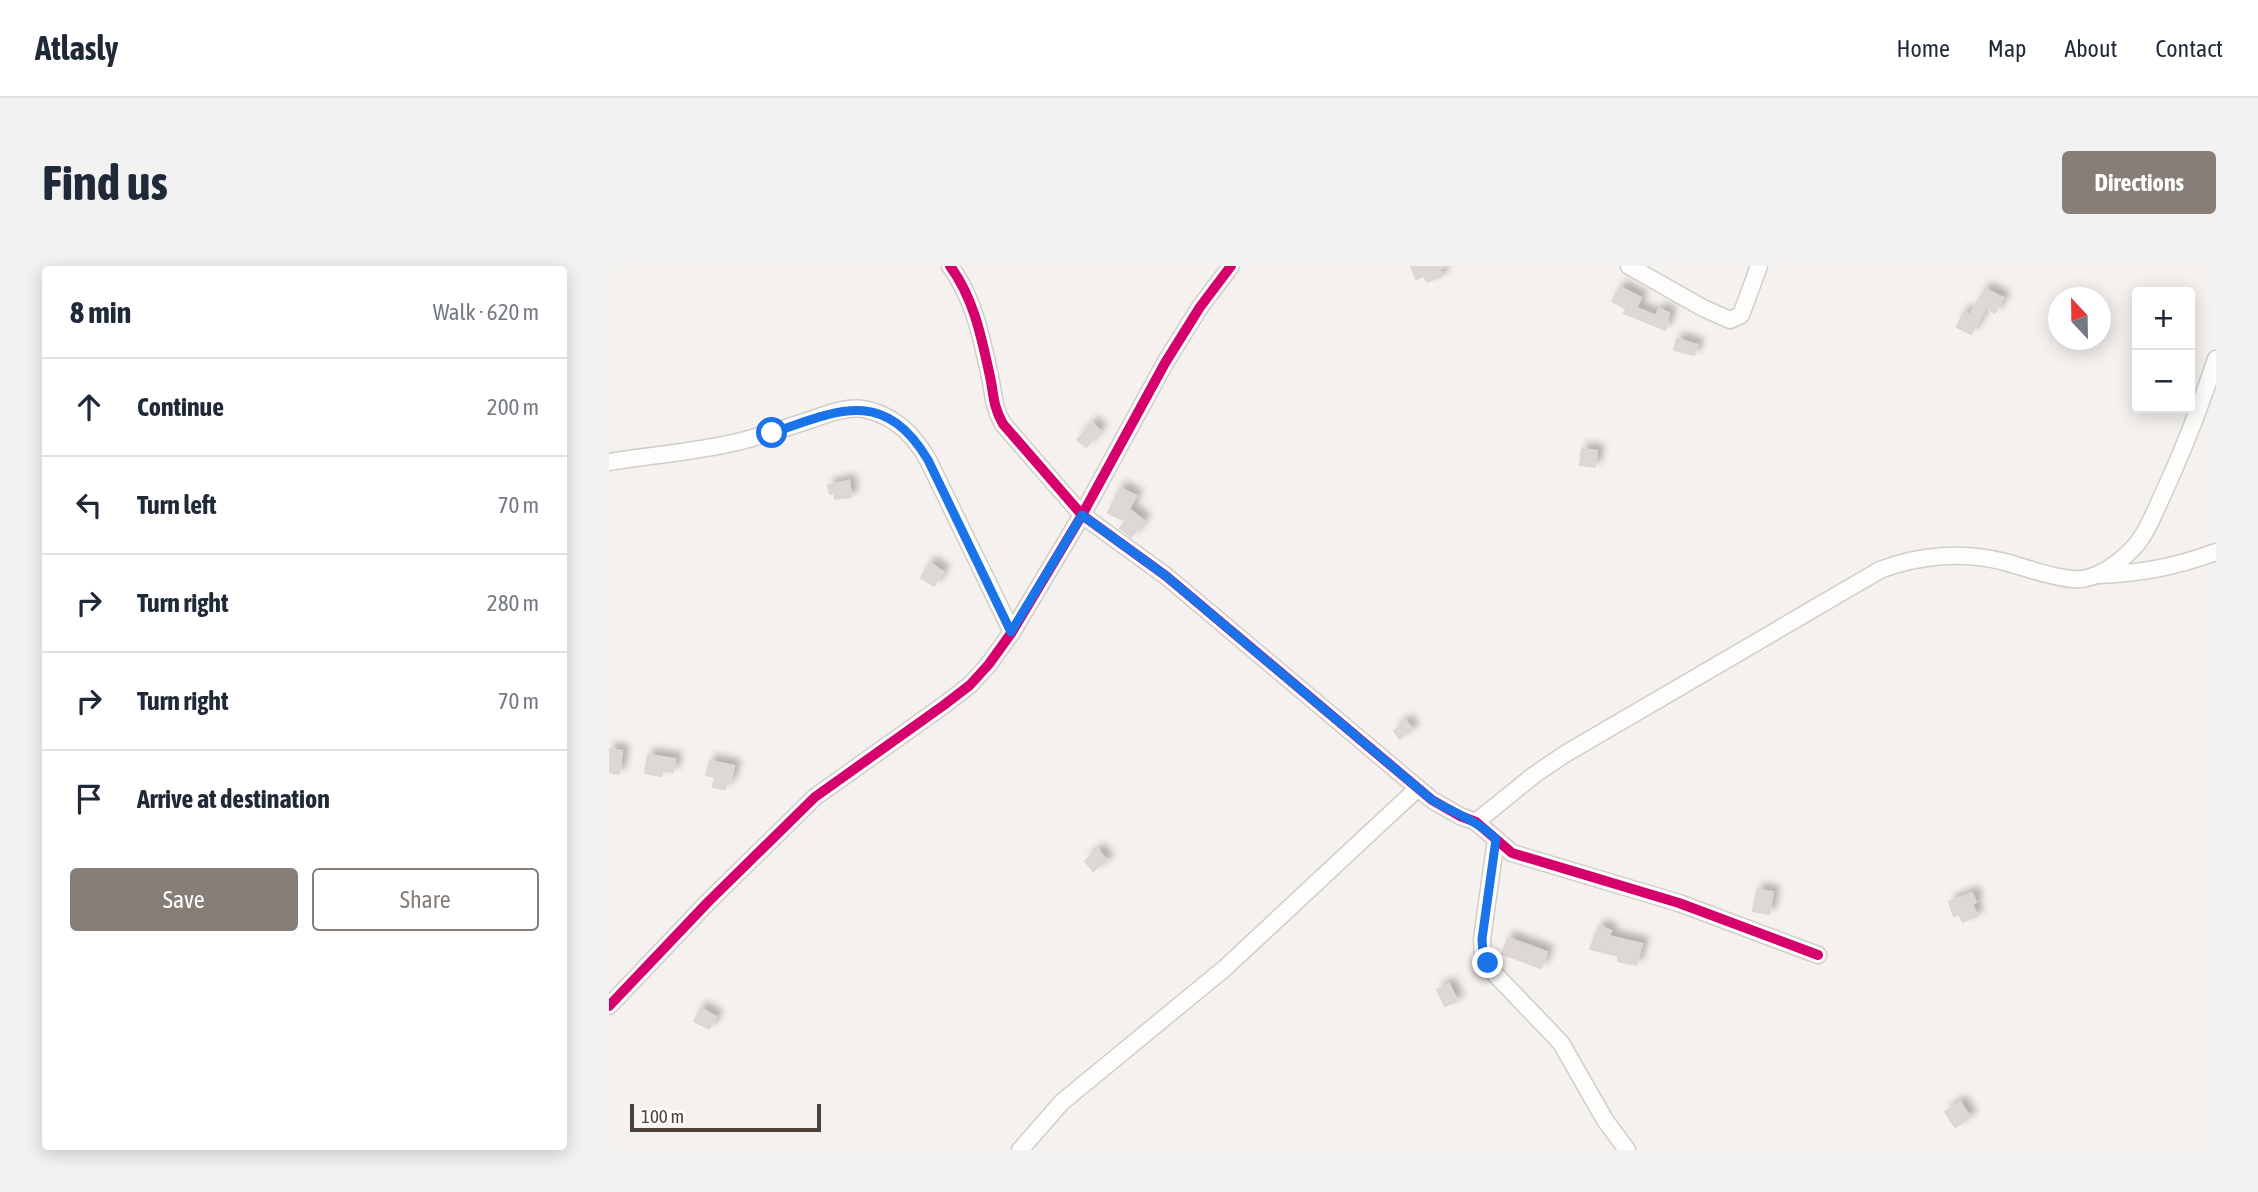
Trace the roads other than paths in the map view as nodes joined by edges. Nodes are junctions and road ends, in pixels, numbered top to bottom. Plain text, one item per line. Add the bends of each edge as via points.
1 (950, 266) edge
2 (1231, 266) edge
3 (1629, 266) edge
4 (1759, 266) edge
5 (2216, 359) edge
6 (609, 462) edge
7 (1082, 515) junction
8 (2216, 552) edge
9 (2097, 575) junction
10 (1011, 632) junction
11 (1418, 788) junction
12 (1476, 822) junction
13 (1496, 839) junction
14 (1818, 955) dead end
15 (609, 1006) edge
16 (1020, 1150) edge
17 (1627, 1150) edge

1 - 7 street via 974,315 995,410
2 - 7 street via 1165,363
3 - 4 street via 1730,320 1741,315
5 - 9 street via 2150,523 2136,545
6 - 10 street via 734,443 832,412 866,409 891,419 917,441 928,460
7 - 10 street
7 - 11 street via 1166,576
8 - 9 street via 2177,566
9 - 12 street via 2066,578 1965,556 1927,557 1887,567 1565,754
10 - 15 street via 969,685 815,797
11 - 12 street
11 - 16 street via 1225,968 1062,1102
12 - 13 street
13 - 14 street via 1524,858 1679,903
13 - 17 street via 1483,956 1561,1043

